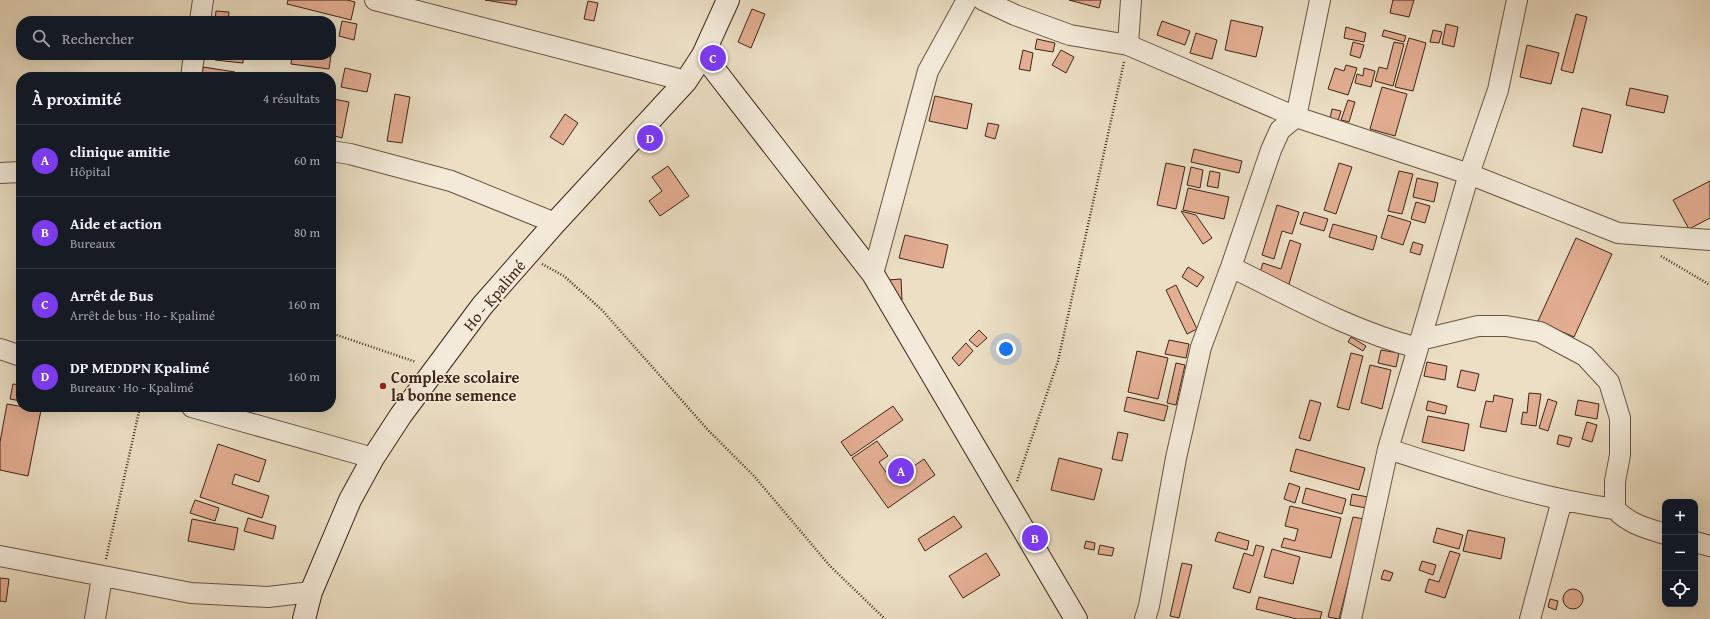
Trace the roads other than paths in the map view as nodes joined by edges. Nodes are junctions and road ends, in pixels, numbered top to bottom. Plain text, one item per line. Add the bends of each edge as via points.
1 (203, 0) edge
2 (375, 0) edge
3 (728, 0) edge
4 (966, 0) edge
5 (983, 0) edge
6 (1131, 0) edge
7 (1320, 0) edge
8 (1517, 0) edge
9 (201, 16) edge
10 (1128, 45) junction
11 (703, 55) junction
12 (193, 60) edge
13 (192, 72) edge
14 (686, 81) junction
15 (1296, 117) junction
16 (336, 152) edge
17 (16, 172) edge
18 (0, 173) edge
19 (1469, 174) junction
20 (555, 223) junction
21 (1710, 240) edge
22 (1231, 267) junction
23 (873, 274) junction
24 (1419, 344) junction
25 (0, 349) edge
26 (16, 354) edge
27 (210, 412) edge
28 (1388, 448) junction
29 (372, 458) junction
30 (1562, 500) junction
31 (1615, 509) junction
32 (1662, 533) edge
33 (1698, 543) edge
34 (1710, 546) edge
35 (0, 556) edge
36 (102, 577) junction
37 (311, 592) junction
38 (95, 619) edge
39 (304, 619) edge
40 (1076, 619) edge
41 (1144, 619) edge
42 (1351, 619) edge
43 (1530, 619) edge

1 - 9 street
2 - 14 street
3 - 11 main road, Ho - Kpalimé
4 - 23 street via 928,70
5 - 10 street via 1070,35
6 - 10 street
7 - 15 street
8 - 19 street via 1498,90
10 - 15 street
11 - 14 main road, Ho - Kpalimé
11 - 23 main road
12 - 13 street
14 - 20 main road, Ho - Kpalimé
15 - 19 street
15 - 22 street via 1280,130 1271,150
16 - 20 street via 450,181
17 - 18 street
19 - 21 street via 1618,233
19 - 24 street
20 - 29 main road, Ho - Kpalimé via 482,306
22 - 24 street via 1380,337
22 - 41 street via 1201,347 1176,458 1149,606
23 - 40 main road
24 - 28 street
24 - 31 street via 1478,326 1506,326 1540,332 1585,356 1609,382 1620,418 1620,455 1615,482
25 - 26 street
27 - 29 street
28 - 30 street via 1488,481
28 - 42 street
29 - 37 main road, Ho - Kpalimé via 350,500
30 - 31 street
30 - 43 street
31 - 32 street via 1623,518
33 - 34 street
35 - 36 street
36 - 37 street via 191,593 268,597
36 - 38 street
37 - 39 main road, Ho - Kpalimé

